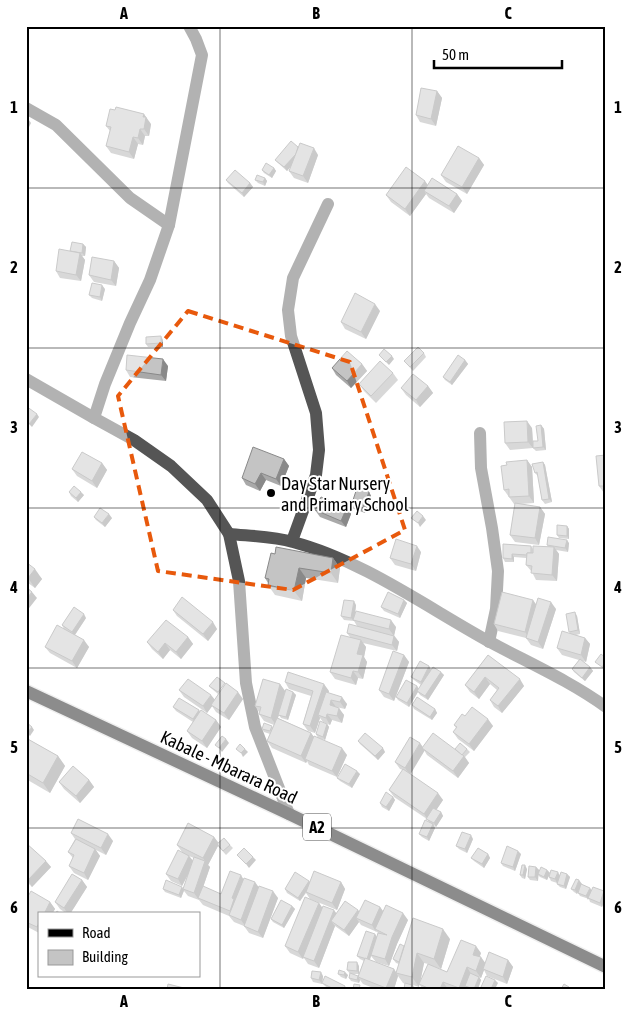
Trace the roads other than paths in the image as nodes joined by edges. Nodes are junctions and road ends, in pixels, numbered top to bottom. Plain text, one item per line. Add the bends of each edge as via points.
1 (189, 26) edge
2 (26, 108) edge
3 (328, 204) dead end
4 (169, 225) junction
5 (26, 379) edge
6 (94, 418) junction
7 (480, 433) dead end
8 (229, 534) junction
9 (292, 541) junction
10 (489, 642) junction
11 (26, 691) edge
12 (606, 708) edge
13 (288, 814) junction
14 (606, 967) edge

1 - 4 street via 202,55
2 - 4 street via 56,126 130,198
3 - 9 street via 293,278 288,310 291,336 316,413 319,450 316,475
4 - 6 street
5 - 6 street
6 - 8 street via 171,466 206,500
7 - 10 street via 481,468 498,571 496,609
8 - 9 street
8 - 13 street via 239,581 246,683 255,727
9 - 10 street via 367,572
10 - 12 street via 559,678
11 - 13 main road, Kabale - Mbarara Road / A2
13 - 14 main road, Kabale - Mbarara Road / A2

